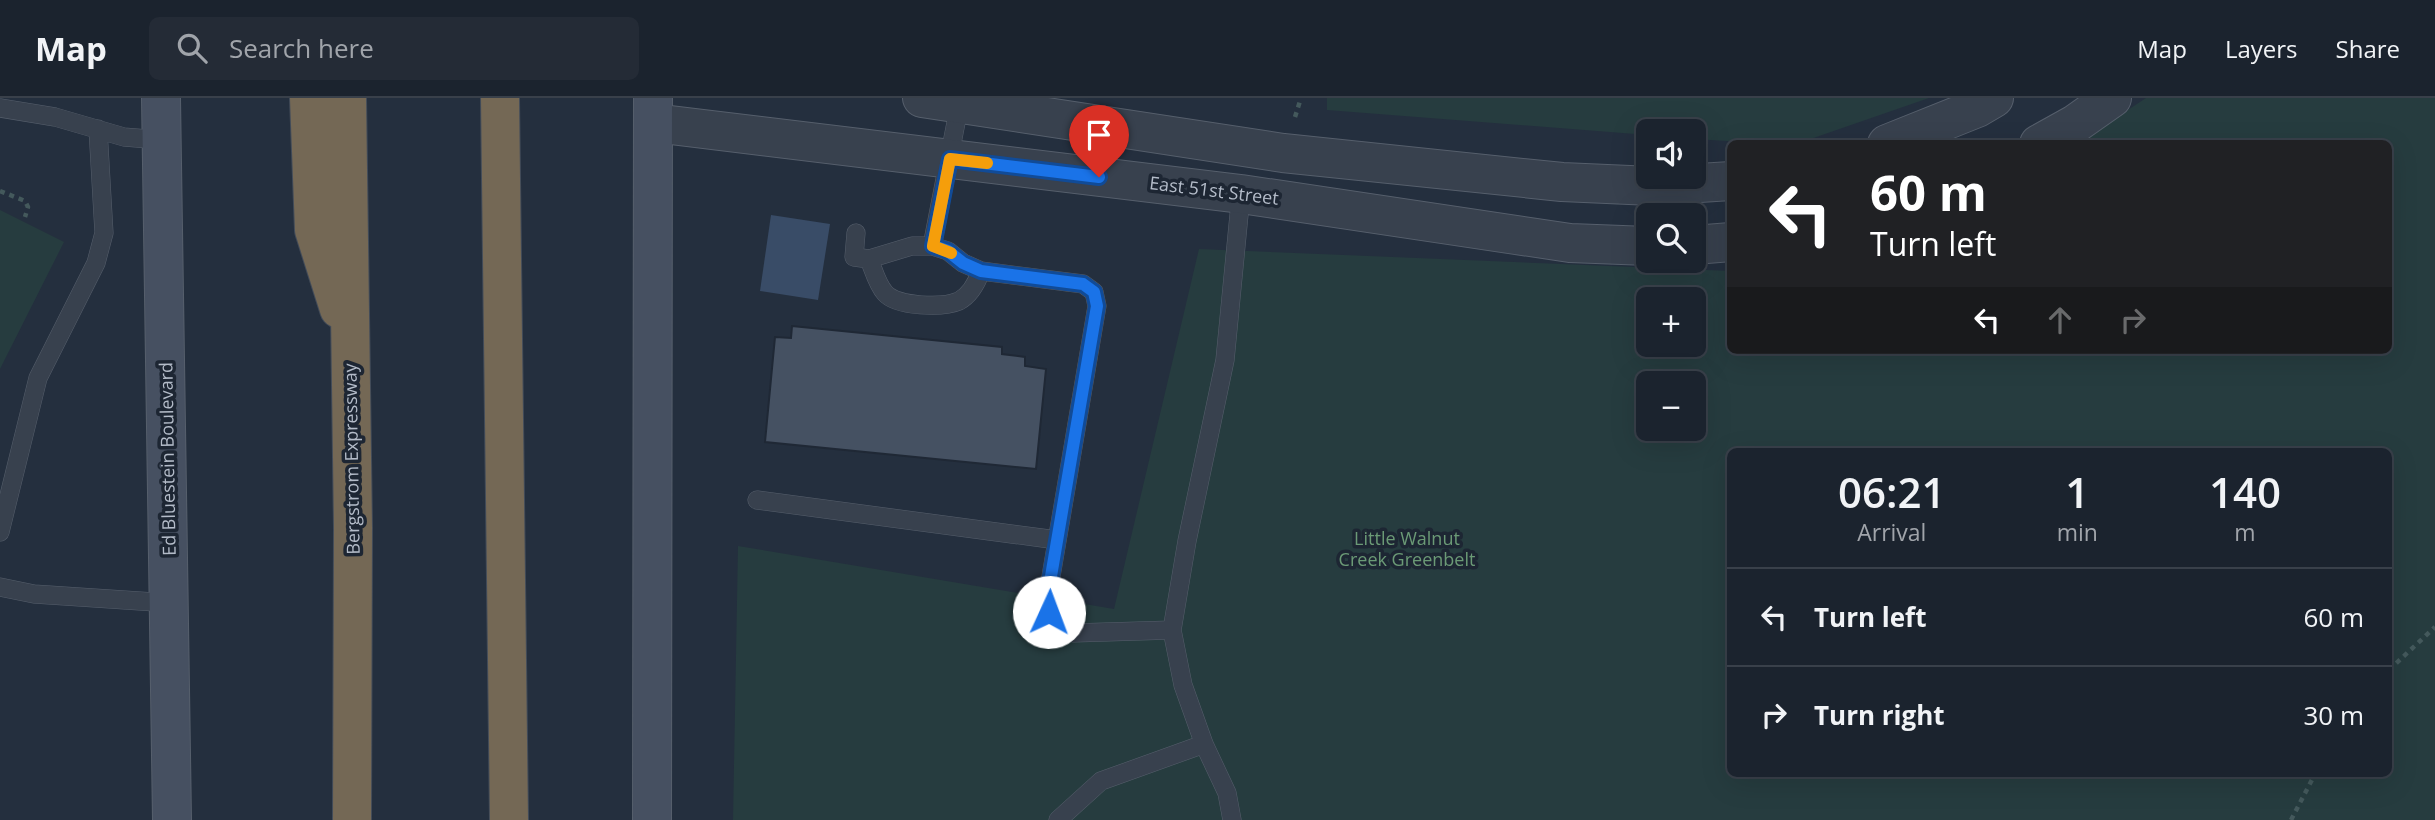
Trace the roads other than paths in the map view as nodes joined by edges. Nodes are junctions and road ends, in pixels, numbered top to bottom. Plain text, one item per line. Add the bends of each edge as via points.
1 (160, 98) edge
2 (309, 98) edge
3 (347, 98) edge
4 (500, 98) edge
5 (910, 98) edge
6 (922, 98) edge
7 (1994, 98) edge
8 (2112, 98) edge
9 (960, 101) edge
10 (0, 108) edge
11 (654, 111) edge
12 (97, 129) junction
13 (161, 140) junction
14 (1897, 140) edge
15 (2046, 140) edge
16 (905, 153) junction
17 (1283, 153) junction
18 (950, 159) junction
19 (1727, 181) edge
20 (1241, 194) junction
21 (856, 233) dead end
22 (1727, 242) edge
23 (1706, 244) edge
24 (933, 246) junction
25 (1636, 246) edge
26 (869, 259) junction
27 (981, 271) junction
28 (351, 346) junction
29 (757, 500) dead end
30 (0, 533) edge
31 (1057, 540) junction
32 (0, 587) edge
33 (170, 603) junction
34 (1172, 630) junction
35 (1204, 744) junction
36 (172, 820) edge
37 (352, 820) edge
38 (509, 820) edge
39 (652, 820) edge
40 (1058, 820) edge
41 (1233, 820) edge

1 - 13 main road, Ed Bluestein Boulevard
2 - 28 highway via 314,230
3 - 28 highway, Bergstrom Expressway
4 - 38 highway
5 - 16 street
6 - 9 street
7 - 14 street
8 - 15 street
9 - 17 street
9 - 18 lane
10 - 12 lane
11 - 16 street, East 51st Street
11 - 39 main road
12 - 13 lane
12 - 30 lane via 104,233 96,263 38,379
13 - 33 main road, Ed Bluestein Boulevard
16 - 18 street, East 51st Street
17 - 19 street via 1562,181 1652,186
17 - 20 street
18 - 20 street, East 51st Street
18 - 24 lane
20 - 25 street, East 51st Street via 1570,243
20 - 34 lane via 1226,360
21 - 26 lane via 854,257
22 - 23 street
24 - 26 lane via 912,246
24 - 27 lane
26 - 27 lane via 878,283 896,302 939,305 960,300 977,283
27 - 31 lane via 1083,284 1094,292 1097,306
28 - 37 highway, Bergstrom Expressway
29 - 31 lane
31 - 34 lane via 1048,594 1049,612 1059,626 1073,633
32 - 33 lane via 34,594
33 - 36 main road, Ed Bluestein Boulevard
34 - 35 lane via 1183,685
35 - 40 lane via 1101,781
35 - 41 lane via 1227,793

